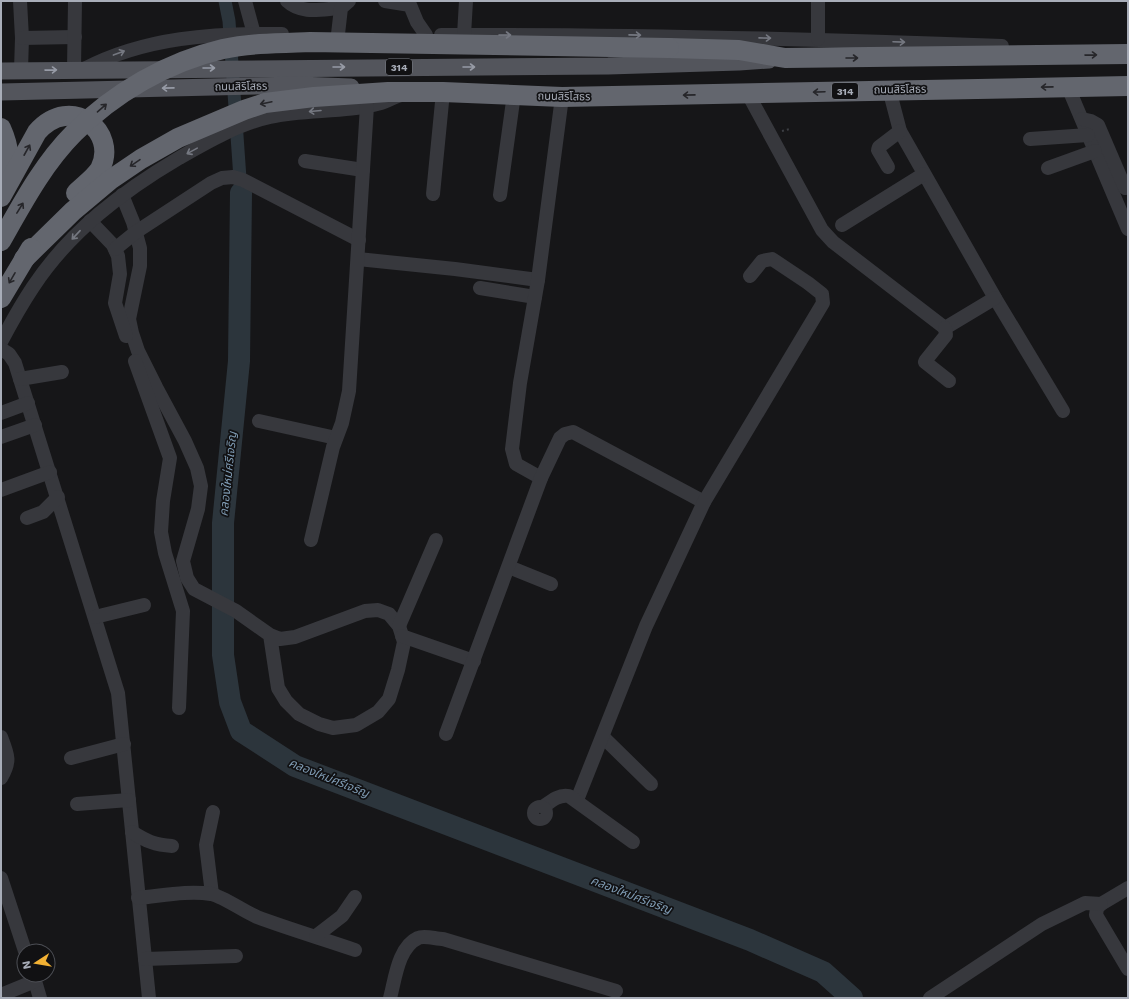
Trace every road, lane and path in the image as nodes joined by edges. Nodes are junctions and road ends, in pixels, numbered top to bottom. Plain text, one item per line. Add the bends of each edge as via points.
1 (20, 1) edge
2 (75, 1) edge
3 (245, 1) edge
4 (287, 1) edge
5 (386, 1) edge
6 (466, 1) edge
7 (818, 1) edge
8 (345, 4) edge
9 (860, 32) dead end
10 (254, 34) junction
11 (338, 34) junction
12 (426, 34) junction
13 (464, 34) junction
14 (818, 36) junction
15 (75, 37) junction
16 (22, 38) junction
17 (1128, 54) edge
18 (1038, 56) junction
19 (785, 58) junction
20 (79, 69) junction
21 (11, 70) edge
22 (1128, 86) edge
23 (1068, 87) junction
24 (889, 89) junction
25 (6, 92) edge
26 (397, 92) junction
27 (443, 92) junction
28 (514, 94) junction
29 (748, 94) junction
30 (562, 97) junction
31 (367, 106) junction
32 (1082, 119) junction
33 (1, 128) edge
34 (900, 131) junction
35 (1088, 134) junction
36 (1030, 139) dead end
37 (1095, 151) junction
38 (305, 161) dead end
39 (888, 166) dead end
40 (1048, 168) dead end
41 (363, 170) junction
42 (924, 174) junction
43 (1125, 188) dead end
44 (1, 190) edge
45 (433, 194) dead end
46 (122, 195) junction
47 (500, 195) dead end
48 (1, 197) edge
49 (90, 221) junction
50 (842, 225) dead end
51 (1128, 229) edge
52 (136, 232) junction
53 (359, 240) junction
54 (1, 241) edge
55 (115, 249) junction
56 (24, 259) junction
57 (358, 259) junction
58 (750, 276) dead end
59 (538, 280) junction
60 (480, 288) dead end
61 (535, 297) junction
62 (1, 298) edge
63 (994, 298) junction
64 (945, 328) junction
65 (1, 342) edge
66 (1, 349) edge
67 (62, 372) dead end
68 (20, 379) junction
69 (949, 381) dead end
70 (28, 403) junction
71 (1063, 411) dead end
72 (1, 413) edge
73 (259, 421) dead end
74 (35, 425) junction
75 (1, 437) edge
76 (336, 438) junction
77 (50, 472) junction
78 (541, 478) junction
79 (1, 490) edge
80 (58, 497) junction
81 (704, 502) junction
82 (27, 518) dead end
83 (311, 540) dead end
84 (436, 540) dead end
85 (509, 567) junction
86 (551, 584) dead end
87 (144, 605) dead end
88 (95, 617) junction
89 (401, 631) junction
90 (270, 635) junction
91 (474, 661) junction
92 (179, 708) dead end
93 (446, 734) dead end
94 (1, 737) edge
95 (603, 737) junction
96 (124, 744) junction
97 (71, 758) dead end
98 (1, 778) edge
99 (651, 784) dead end
100 (129, 800) junction
101 (577, 800) junction
102 (77, 804) dead end
103 (544, 807) dead end
104 (213, 812) dead end
105 (132, 832) junction
106 (633, 842) dead end
107 (172, 846) dead end
108 (1, 878) edge
109 (1128, 888) edge
110 (212, 894) junction
111 (355, 897) dead end
112 (138, 898) junction
113 (1101, 904) junction
114 (316, 936) junction
115 (22, 943) edge
116 (356, 950) dead end
117 (236, 956) dead end
118 (145, 959) junction
119 (1128, 969) edge
120 (24, 983) edge
121 (36, 983) edge
122 (616, 991) dead end
123 (1, 995) edge
124 (40, 998) edge
125 (149, 998) edge
126 (390, 998) edge
127 (930, 998) edge

1 - 16 street
2 - 15 street
3 - 10 street
4 - 8 street via 293,6 308,10
5 - 12 street via 410,5 417,22
6 - 13 street
7 - 14 street
8 - 11 street
9 - 14 street
10 - 11 street
20 -> 10 street via 129,49 172,39
11 - 12 street
12 - 13 street
13 -> 14 street
14 -> 18 street via 1003,46 1022,49
15 - 16 street
15 - 20 street
16 - 21 street
18 -> 17 highway, ถนนสิริโสธร / 314
19 -> 18 highway, ถนนสิริโสธร / 314
20 -> 19 main road, ถนนสิริโสธร / 314 via 608,66
54 -> 19 highway, bridge via 42,172 73,134 107,104 145,79 190,59 223,49 264,43 310,42 739,50
21 -> 20 main road, ถนนสิริโสธร / 314
21 - 25 main road
22 - 23 highway, ถนนสิริโสธร / 314
23 -> 24 highway, ถนนสิริโสธร / 314
23 - 32 street
24 -> 29 highway, ถนนสิริโสธร / 314
24 - 34 street
26 -> 25 main road, ถนนสิริโสธร via 359,87 298,85
26 - 27 highway, ถนนสิริโสธร
26 - 31 street via 383,103
26 -> 56 highway via 265,103 178,138 110,180 73,211
27 - 28 highway, ถนนสิริโสธร
27 - 45 street
28 - 30 highway, ถนนสิริโสธร
28 - 47 street
29 -> 30 highway, ถนนสิริโสธร / 314
29 - 64 street via 822,230 833,242
30 - 59 street
31 - 41 street
31 -> 46 street via 268,117 193,150
32 - 35 street
32 - 43 street via 1091,120 1098,125
33 - 44 highway via 8,142 9,163
34 - 39 street via 878,150
34 - 42 street
35 - 36 street
35 - 37 street
37 - 40 street
37 - 51 street
38 - 41 street
41 - 53 street
42 - 50 street
42 - 63 street
46 - 49 street
46 - 52 street
48 -> 56 highway via 37,132 45,124 54,118 75,116 94,126 103,146 100,168 63,204
49 - 55 street
49 -> 65 street via 54,259 34,286
52 - 53 street via 211,183 233,177
52 - 55 street
52 - 90 street via 140,248 140,266 132,300 130,326 138,352 174,418 197,468 202,486 183,561 187,578 194,588 236,611
53 - 57 street
55 - 92 street via 120,264 116,289 118,314 170,458 161,532 183,611
56 -> 62 highway
57 - 59 street
57 - 76 street via 349,391
58 - 81 street via 762,261 772,259 822,294 823,303
59 - 61 street
60 - 61 street
61 - 78 street via 512,449 516,464
63 - 64 street
63 - 71 street
64 - 69 street via 946,336 926,362
66 - 68 street via 9,354
67 - 68 street
68 - 70 street
70 - 72 street
70 - 74 street
73 - 76 street
74 - 75 street
74 - 77 street
76 - 83 street
77 - 79 street
77 - 80 street
78 - 81 street via 560,438 573,432
78 - 85 street
80 - 82 street via 43,512
80 - 88 street
81 - 95 street via 646,626
84 - 89 street
85 - 86 street
85 - 91 street
87 - 88 street
88 - 96 street via 118,693
89 - 90 street via 389,614 378,610 365,611 290,638 280,640
89 - 90 street via 404,642 389,699 378,712 356,725 333,728 299,714 286,701 278,688
89 - 91 street
91 - 93 street
94 - 98 street via 8,754 8,765
95 - 99 street
95 - 101 street
96 - 97 street
96 - 100 street
100 - 102 street
100 - 105 street
101 - 103 street via 564,795
101 - 106 street
104 - 110 street via 206,845
105 - 107 street via 148,842
105 - 112 street
108 - 115 street
109 - 113 street
110 - 112 street
110 - 114 street via 257,917
111 - 114 street via 342,916
112 - 118 street
113 - 119 street via 1096,911 1096,918
113 - 127 street via 1085,902 1042,924
114 - 116 street
117 - 118 street
118 - 125 street
120 - 123 street
121 - 124 street
122 - 126 street via 443,939 419,937 410,943 401,959

